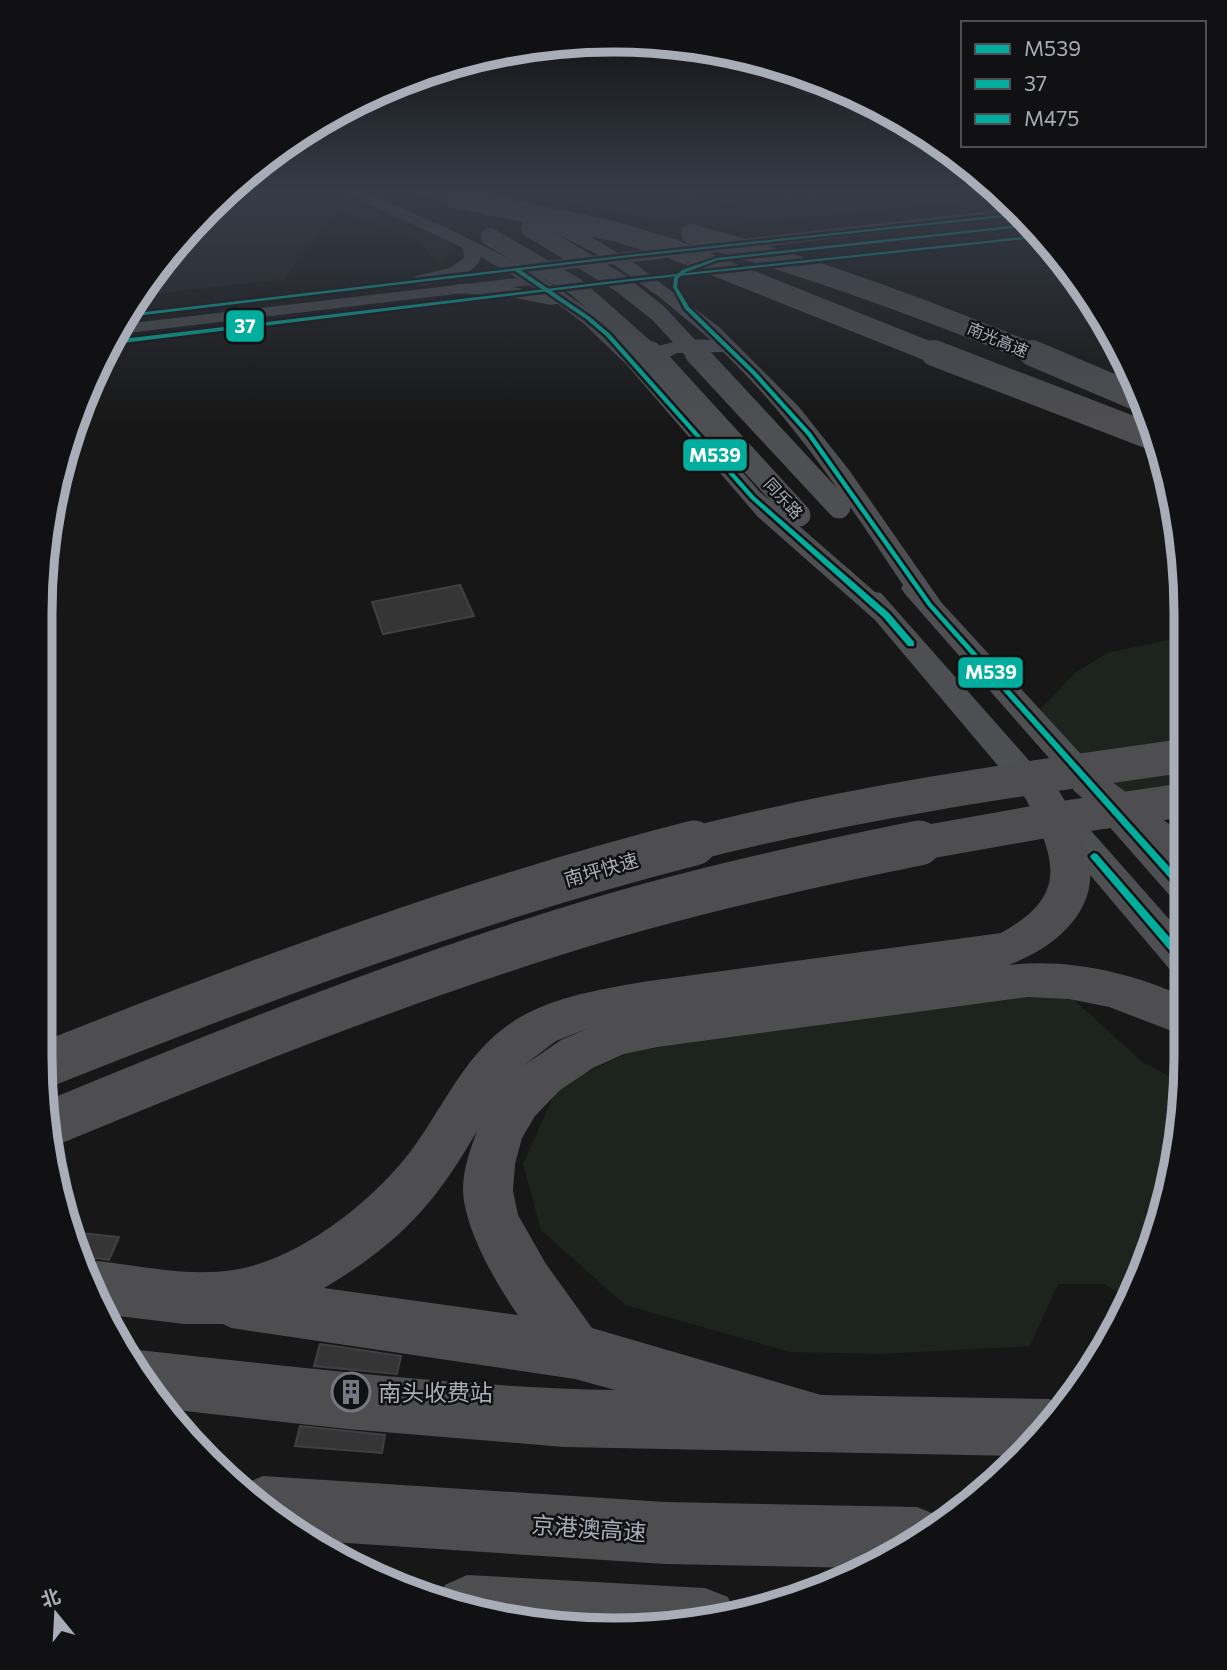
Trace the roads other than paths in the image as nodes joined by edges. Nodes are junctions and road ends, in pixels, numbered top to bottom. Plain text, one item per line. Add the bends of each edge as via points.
1 (463, 268) edge
2 (513, 268) edge
3 (543, 268) edge
4 (583, 268) edge
5 (595, 268) edge
6 (629, 268) edge
7 (688, 268) edge
8 (723, 268) edge
9 (813, 268) edge
10 (526, 275) junction
11 (422, 280) junction
12 (460, 289) junction
13 (687, 308) junction
14 (139, 314) edge
15 (588, 318) junction
16 (131, 328) edge
17 (730, 348) junction
18 (638, 366) junction
19 (1130, 395) edge
20 (1145, 434) edge
21 (930, 605) junction
22 (886, 615) junction
23 (1174, 757) edge
24 (1087, 782) junction
25 (1042, 795) junction
26 (1174, 801) edge
27 (1174, 847) edge
28 (1174, 878) edge
29 (1174, 949) edge
30 (1174, 1013) edge
31 (52, 1061) edge
32 (56, 1121) edge
33 (102, 1288) edge
34 (215, 1299) junction
35 (575, 1352) junction
36 (155, 1380) edge
37 (816, 1421) junction
38 (1034, 1428) edge
39 (281, 1508) edge
40 (901, 1538) edge
41 (522, 1610) edge
42 (641, 1617) edge

1 - 11 main road
2 - 10 main road
3 - 22 main road, 同乐路, bridge via 576,287 640,341
4 - 10 main road
5 - 21 main road, 同乐路, bridge via 658,313
6 - 13 main road
7 - 13 main road via 676,278 675,287
8 - 20 highway, 南光高速, bridge
9 - 19 highway, 南光高速, bridge via 921,307
10 - 11 main road
10 - 12 main road
10 - 15 main road
11 - 14 main road
12 - 15 main road via 541,297
12 - 16 main road
13 - 17 main road
15 - 18 main road
17 - 18 main road via 671,348
17 - 21 main road via 827,457
18 - 22 main road via 767,512
21 - 24 main road, 同乐路
22 - 25 main road, 同乐路
23 - 31 highway, 南坪快速, bridge via 909,797 657,852 336,953
24 - 27 highway
24 - 28 main road, 同乐路
25 - 29 main road, 同乐路
25 - 34 highway via 1059,827 1071,880 1067,898 1052,918 1014,946 979,955 642,1000 554,1021 500,1058 476,1087 425,1173 395,1206 311,1267 260,1289
26 - 32 highway, bridge via 933,838 674,899 532,941 354,1003
30 - 35 highway via 1141,998 1073,982 1028,980 657,1028 617,1037 577,1054 518,1101 500,1133 490,1164 488,1191 507,1250
33 - 34 highway
34 - 35 highway
35 - 37 highway
36 - 37 highway via 564,1418
37 - 38 highway
39 - 40 highway, 京港澳高速 via 665,1533
41 - 42 highway

